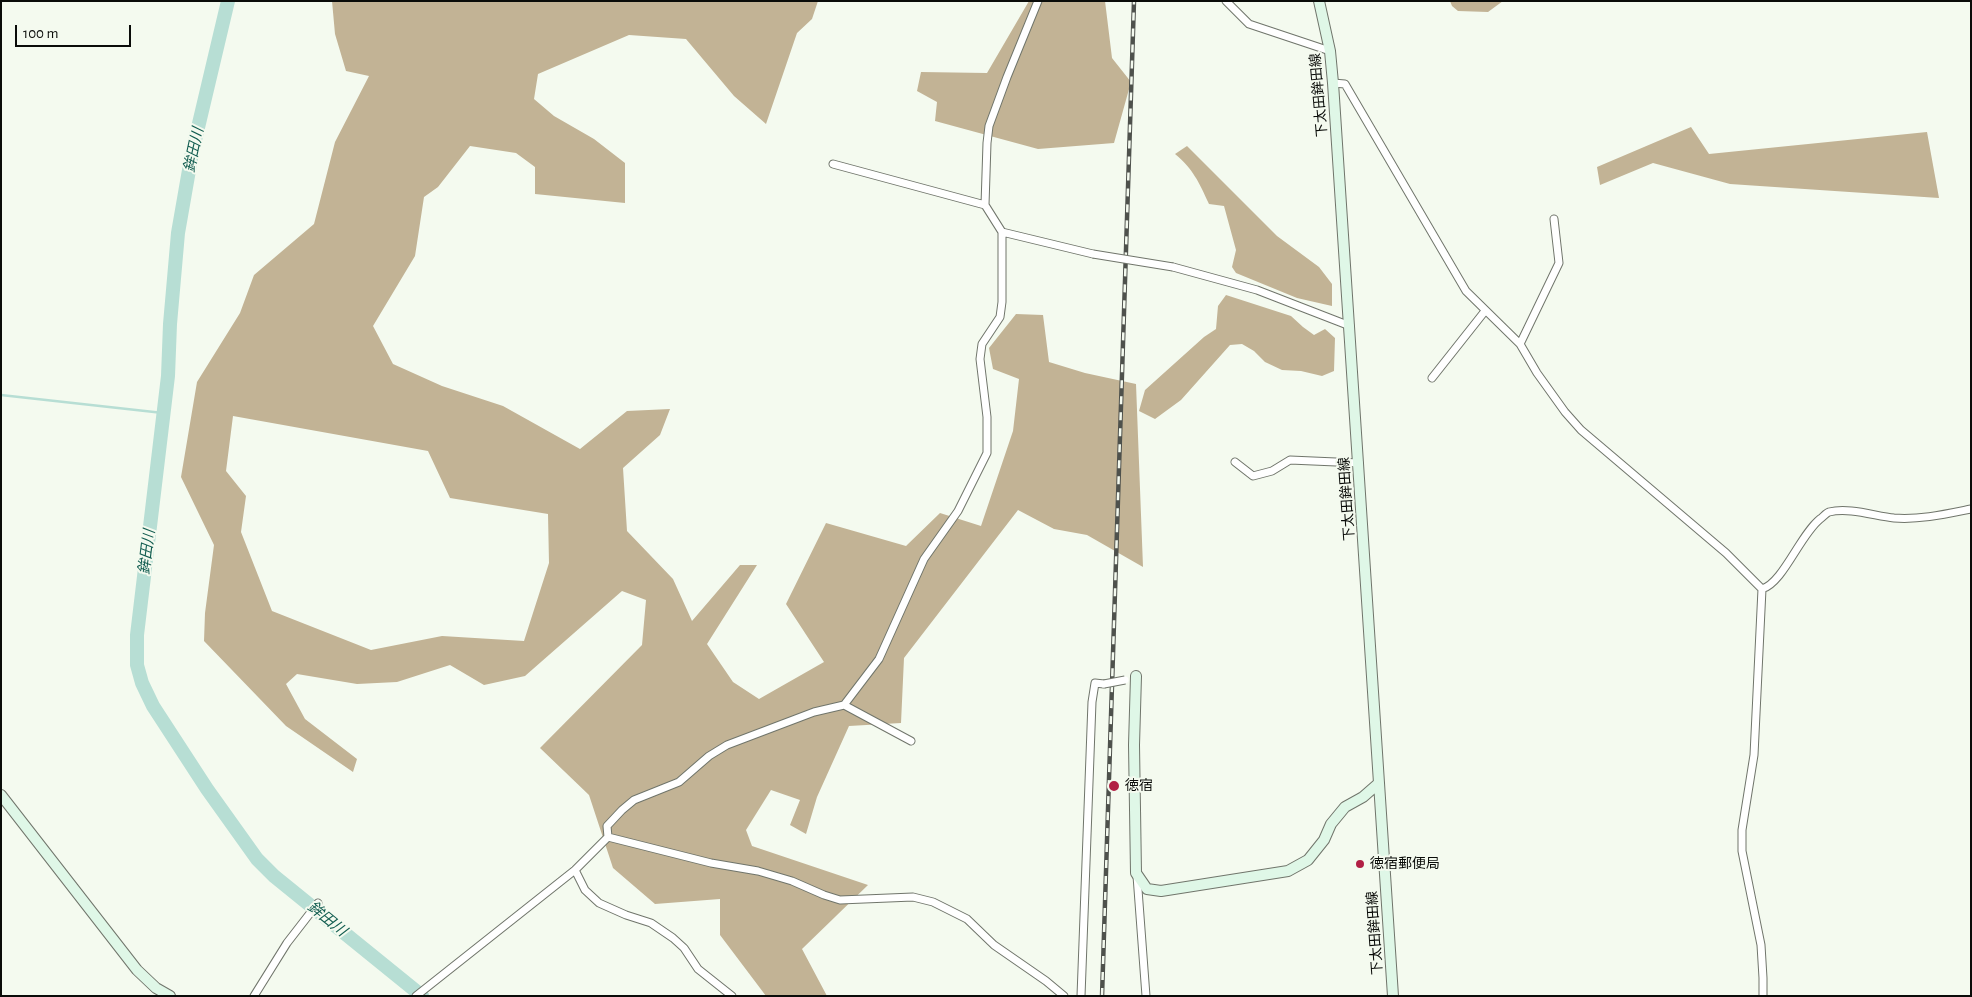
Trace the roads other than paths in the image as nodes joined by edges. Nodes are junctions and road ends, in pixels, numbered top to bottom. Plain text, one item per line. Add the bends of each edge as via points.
1 (1038, 1) edge
2 (1226, 1) edge
3 (1319, 1) edge
4 (1330, 51) junction
5 (1333, 83) junction
6 (833, 164) dead end
7 (985, 205) junction
8 (1554, 219) dead end
9 (1002, 232) junction
10 (1485, 310) junction
11 (1350, 326) junction
12 (1520, 344) junction
13 (1432, 378) dead end
14 (1235, 462) dead end
15 (1358, 464) junction
16 (1971, 509) edge
17 (1762, 589) junction
18 (1136, 676) joint
19 (844, 705) junction
20 (911, 741) dead end
21 (1379, 783) junction
22 (1, 795) edge
23 (608, 837) junction
24 (575, 870) junction
25 (1136, 873) junction
26 (318, 903) dead end
27 (170, 996) edge
28 (254, 996) edge
29 (416, 996) edge
30 (732, 996) edge
31 (1064, 996) edge
32 (1082, 996) edge
33 (1146, 996) edge
34 (1393, 996) edge
35 (1763, 996) edge

1 - 7 street via 989,126
2 - 4 street via 1249,24
3 - 4 main road, 下太田鉾田線
4 - 5 main road, 下太田鉾田線
5 - 10 street via 1345,84 1466,291
5 - 11 main road, 下太田鉾田線
6 - 7 street
7 - 9 street
8 - 12 street via 1559,263
9 - 11 street, bridge via 1093,254 1173,267 1257,290
9 - 19 street via 1000,317 982,344 980,360 987,417 987,453 958,511 924,559 879,659
10 - 12 street
10 - 13 street
11 - 15 main road, 下太田鉾田線
12 - 17 street via 1537,373 1581,430 1719,547
14 - 15 street via 1253,476 1272,471 1290,460
15 - 21 main road, 下太田鉾田線
16 - 17 street via 1937,516 1896,518 1828,512 1801,541 1777,579
17 - 35 street via 1754,755 1742,830 1742,851 1761,945
18 - 25 main road
18 - 32 street, bridge via 1104,684 1095,683
19 - 20 street
19 - 23 street via 814,712 727,745 679,782 634,800 607,826
21 - 25 main road via 1345,808 1308,860 1288,871 1160,891 1147,889
21 - 34 main road, 下太田鉾田線
22 - 27 main road via 137,970
23 - 24 street
23 - 31 street via 711,863 758,871 840,900 913,897 933,902 967,919 994,945
24 - 29 street
24 - 30 street via 585,890 599,903 651,923 673,938 698,969
25 - 33 street
26 - 28 street via 287,943

